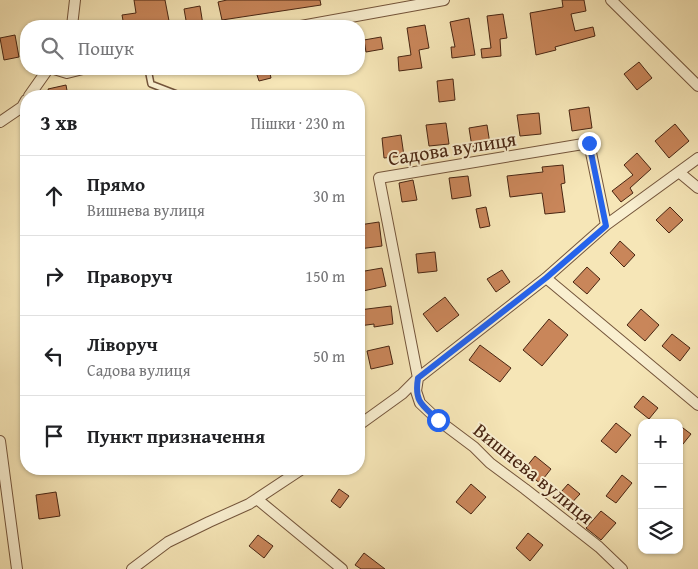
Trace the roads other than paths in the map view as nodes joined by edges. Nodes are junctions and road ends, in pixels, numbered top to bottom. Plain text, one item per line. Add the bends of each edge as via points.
1 (75, 0) edge
2 (444, 0) edge
3 (611, 0) edge
4 (73, 20) edge
5 (334, 20) edge
6 (44, 75) edge
7 (149, 75) edge
8 (698, 86) edge
9 (33, 90) edge
10 (166, 90) edge
11 (20, 108) edge
12 (0, 122) edge
13 (698, 158) edge
14 (680, 173) junction
15 (698, 188) edge
16 (606, 226) junction
17 (546, 278) junction
18 (418, 378) junction
19 (698, 405) edge
20 (365, 422) edge
21 (0, 440) edge
22 (292, 475) edge
23 (257, 499) junction
24 (16, 569) edge
25 (132, 569) edge
26 (342, 569) edge
27 (622, 569) edge

1 - 4 street
2 - 5 street
3 - 8 street
6 - 9 street
7 - 10 lane via 151,84
11 - 12 street
13 - 14 street
14 - 15 street
14 - 16 street
16 - 17 street
16 - 18 street, Садова вулиця via 589,143 379,178
17 - 18 street
17 - 19 street
18 - 20 street
18 - 27 street, Вишнева вулиця via 416,391 426,409
21 - 24 street
22 - 23 street
23 - 25 street via 168,542
23 - 26 street

